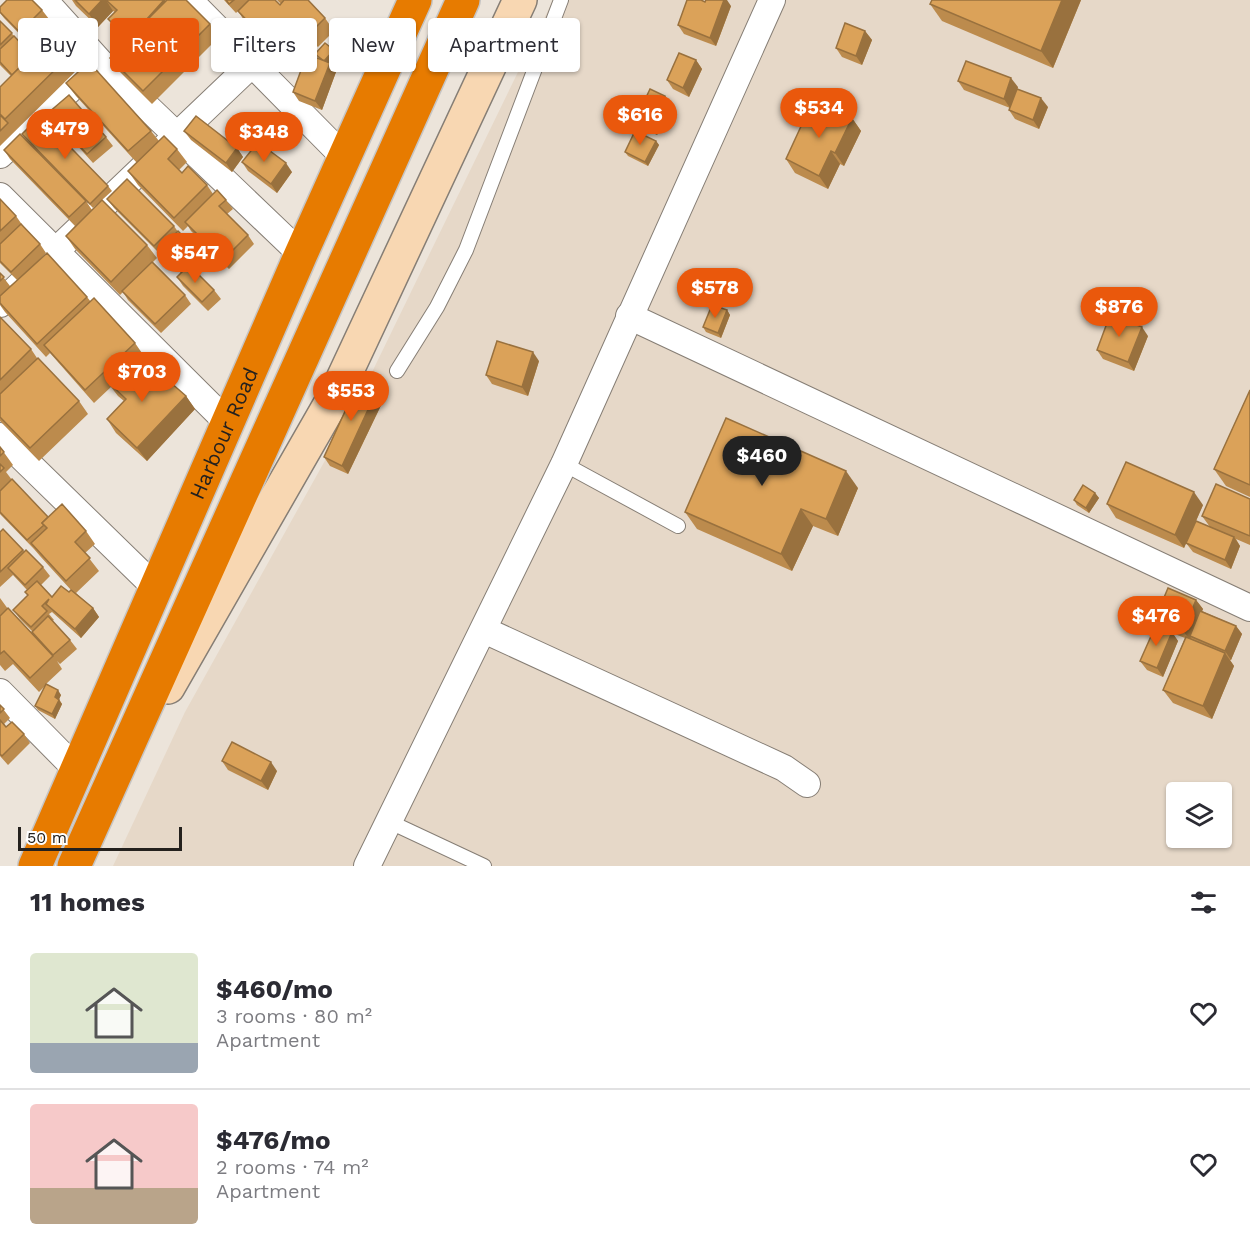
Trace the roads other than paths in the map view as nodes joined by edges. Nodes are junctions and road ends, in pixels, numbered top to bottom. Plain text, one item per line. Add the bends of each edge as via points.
1 (44, 0) edge
2 (189, 0) edge
3 (415, 0) edge
4 (463, 0) edge
5 (520, 0) edge
6 (561, 0) edge
7 (772, 0) edge
8 (211, 23) edge
9 (100, 62) junction
10 (244, 72) edge
11 (258, 72) edge
12 (176, 135) junction
13 (0, 155) edge
14 (344, 158) junction
15 (0, 196) edge
16 (55, 252) junction
17 (301, 254) junction
18 (0, 304) edge
19 (629, 315) junction
20 (397, 371) dead end
21 (228, 423) junction
22 (0, 436) edge
23 (564, 464) junction
24 (678, 526) dead end
25 (157, 588) junction
26 (1250, 608) edge
27 (484, 630) junction
28 (0, 692) edge
29 (78, 771) junction
30 (807, 784) dead end
31 (108, 790) junction
32 (390, 822) junction
33 (35, 866) edge
34 (74, 866) edge
35 (367, 866) edge
36 (484, 866) edge

1 - 9 street
2 - 8 street
3 - 14 highway, Harbour Road
4 - 31 highway, Harbour Road
5 - 31 street, Harbour Road via 335,396
6 - 20 lane via 466,250 437,307
7 - 19 street
9 - 12 street
9 - 13 street
10 - 12 street
11 - 14 street
12 - 16 street
12 - 17 street
14 - 17 highway, Harbour Road
15 - 16 street
16 - 18 street
16 - 21 street
17 - 21 highway, Harbour Road
19 - 23 street
19 - 26 street
21 - 25 highway, Harbour Road
22 - 25 street
23 - 24 lane
23 - 27 street
25 - 29 highway, Harbour Road
27 - 30 street via 784,768
27 - 32 street
28 - 29 street
29 - 33 highway, Harbour Road
31 - 34 highway, Harbour Road
32 - 35 street
32 - 36 lane

